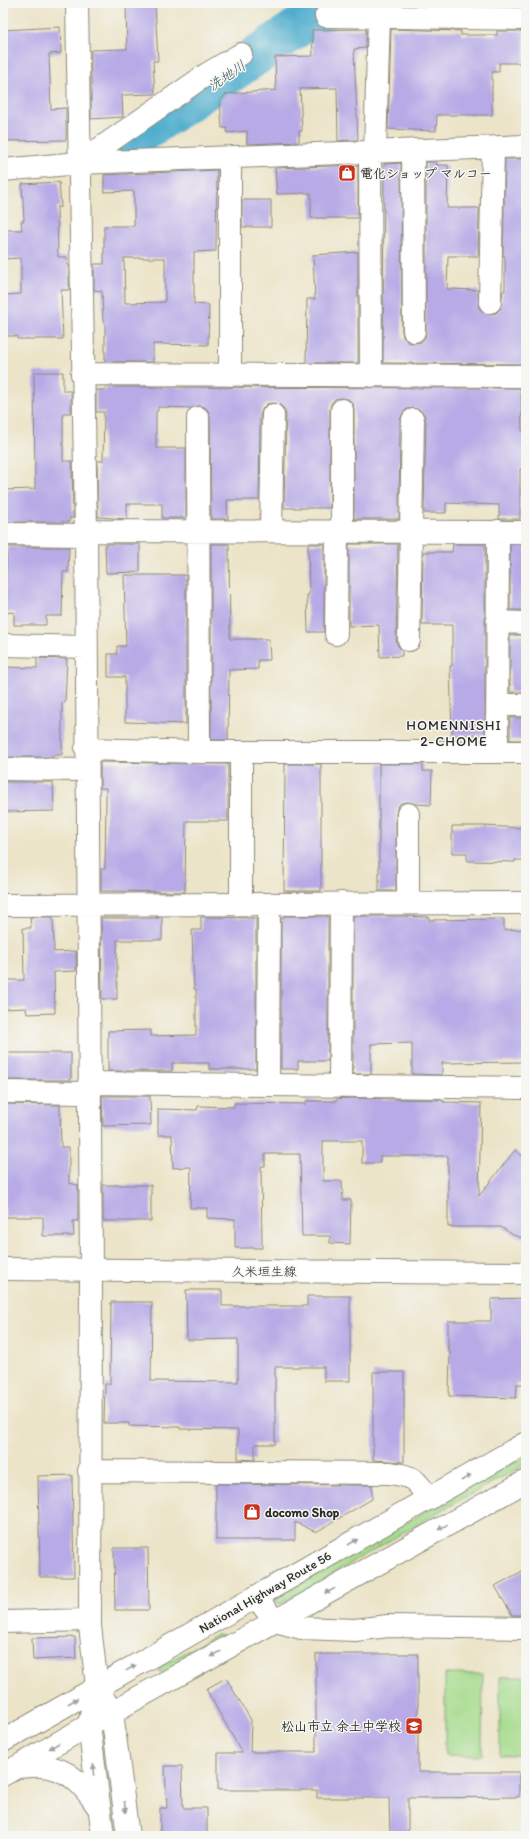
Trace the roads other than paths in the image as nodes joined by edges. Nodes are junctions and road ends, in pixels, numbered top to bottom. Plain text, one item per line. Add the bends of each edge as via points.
1 (77, 3) edge
2 (474, 11) edge
3 (326, 16) dead end
4 (378, 17) junction
5 (526, 19) edge
6 (241, 54) dead end
7 (526, 146) edge
8 (493, 148) junction
9 (413, 150) junction
10 (372, 152) junction
11 (230, 158) junction
12 (79, 163) junction
13 (3, 170) edge
14 (490, 302) dead end
15 (412, 331) dead end
16 (82, 374) junction
17 (230, 375) junction
18 (371, 376) junction
19 (526, 376) edge
20 (342, 410) dead end
21 (273, 415) dead end
22 (198, 418) dead end
23 (413, 420) dead end
24 (199, 530) junction
25 (271, 530) junction
26 (340, 531) junction
27 (412, 531) junction
28 (498, 532) junction
29 (526, 532) edge
30 (86, 533) junction
31 (3, 534) edge
32 (498, 622) junction
33 (526, 623) edge
34 (336, 634) dead end
35 (409, 640) dead end
36 (3, 645) edge
37 (86, 647) junction
38 (498, 705) junction
39 (526, 705) edge
40 (199, 752) junction
41 (241, 752) junction
42 (497, 752) junction
43 (526, 752) edge
44 (87, 760) junction
45 (3, 769) edge
46 (408, 814) dead end
47 (341, 903) junction
48 (408, 903) junction
49 (526, 903) edge
50 (241, 904) junction
51 (269, 904) junction
52 (3, 905) edge
53 (87, 905) junction
54 (268, 1085) junction
55 (340, 1086) junction
56 (89, 1088) junction
57 (526, 1088) edge
58 (3, 1092) edge
59 (3, 1269) edge
60 (91, 1270) junction
61 (526, 1273) edge
62 (526, 1443) edge
63 (89, 1472) junction
64 (526, 1481) edge
65 (429, 1499) junction
66 (256, 1598) junction
67 (90, 1620) junction
68 (3, 1622) edge
69 (275, 1622) junction
70 (526, 1628) edge
71 (97, 1687) junction
72 (112, 1713) junction
73 (89, 1725) junction
74 (3, 1741) edge
75 (10, 1771) edge
76 (100, 1810) junction
77 (103, 1836) edge
78 (128, 1836) edge

1 - 12 main road
2 - 4 main road
2 - 5 main road
3 - 4 main road
4 - 10 main road
6 - 12 main road via 207,74
7 - 8 main road
8 - 9 main road
8 - 14 main road
9 - 10 main road
9 - 15 main road
10 - 11 main road
10 - 18 main road
11 - 12 main road
11 - 17 main road
12 - 13 main road
12 - 16 main road
16 - 17 main road
16 - 30 main road
17 - 18 main road
18 - 19 main road
20 - 26 main road
21 - 25 main road
22 - 24 main road
23 - 27 main road
24 - 25 main road
24 - 30 main road
24 - 40 main road
25 - 26 main road
26 - 27 main road
26 - 34 main road
27 - 28 main road
27 - 35 main road
28 - 29 main road
28 - 32 main road
30 - 31 main road
30 - 37 main road
32 - 33 main road
32 - 38 main road
36 - 37 main road
37 - 44 main road
38 - 39 main road
38 - 42 main road
40 - 41 main road
40 - 44 main road
41 - 42 main road
41 - 50 main road
42 - 43 main road
44 - 45 main road
44 - 53 main road
46 - 48 main road
47 - 48 main road
47 - 51 main road
47 - 55 main road
48 - 49 main road
50 - 51 main road
50 - 53 main road
51 - 54 main road
52 - 53 main road
53 - 56 main road
54 - 55 main road
54 - 56 main road
55 - 57 main road
56 - 58 main road
56 - 60 main road
59 - 60 main road, 久米垣生線
60 - 61 main road, 久米垣生線
60 - 63 main road
65 -> 62 main road, National Highway Route 56
63 - 65 main road via 390,1473 405,1475 418,1482
63 - 67 main road
64 -> 69 main road
66 -> 65 main road, National Highway Route 56
66 - 69 main road
71 -> 66 main road, National Highway Route 56
67 - 68 main road
67 - 71 main road
69 - 70 main road via 312,1629 355,1630 388,1626
69 -> 72 main road
71 - 72 main road
71 - 73 main road
74 -> 71 main road, National Highway Route 56
72 - 73 main road
72 -> 78 main road
73 -> 75 main road
76 -> 73 main road
75 - 76 main road via 42,1766 67,1773 85,1788
76 - 77 main road

